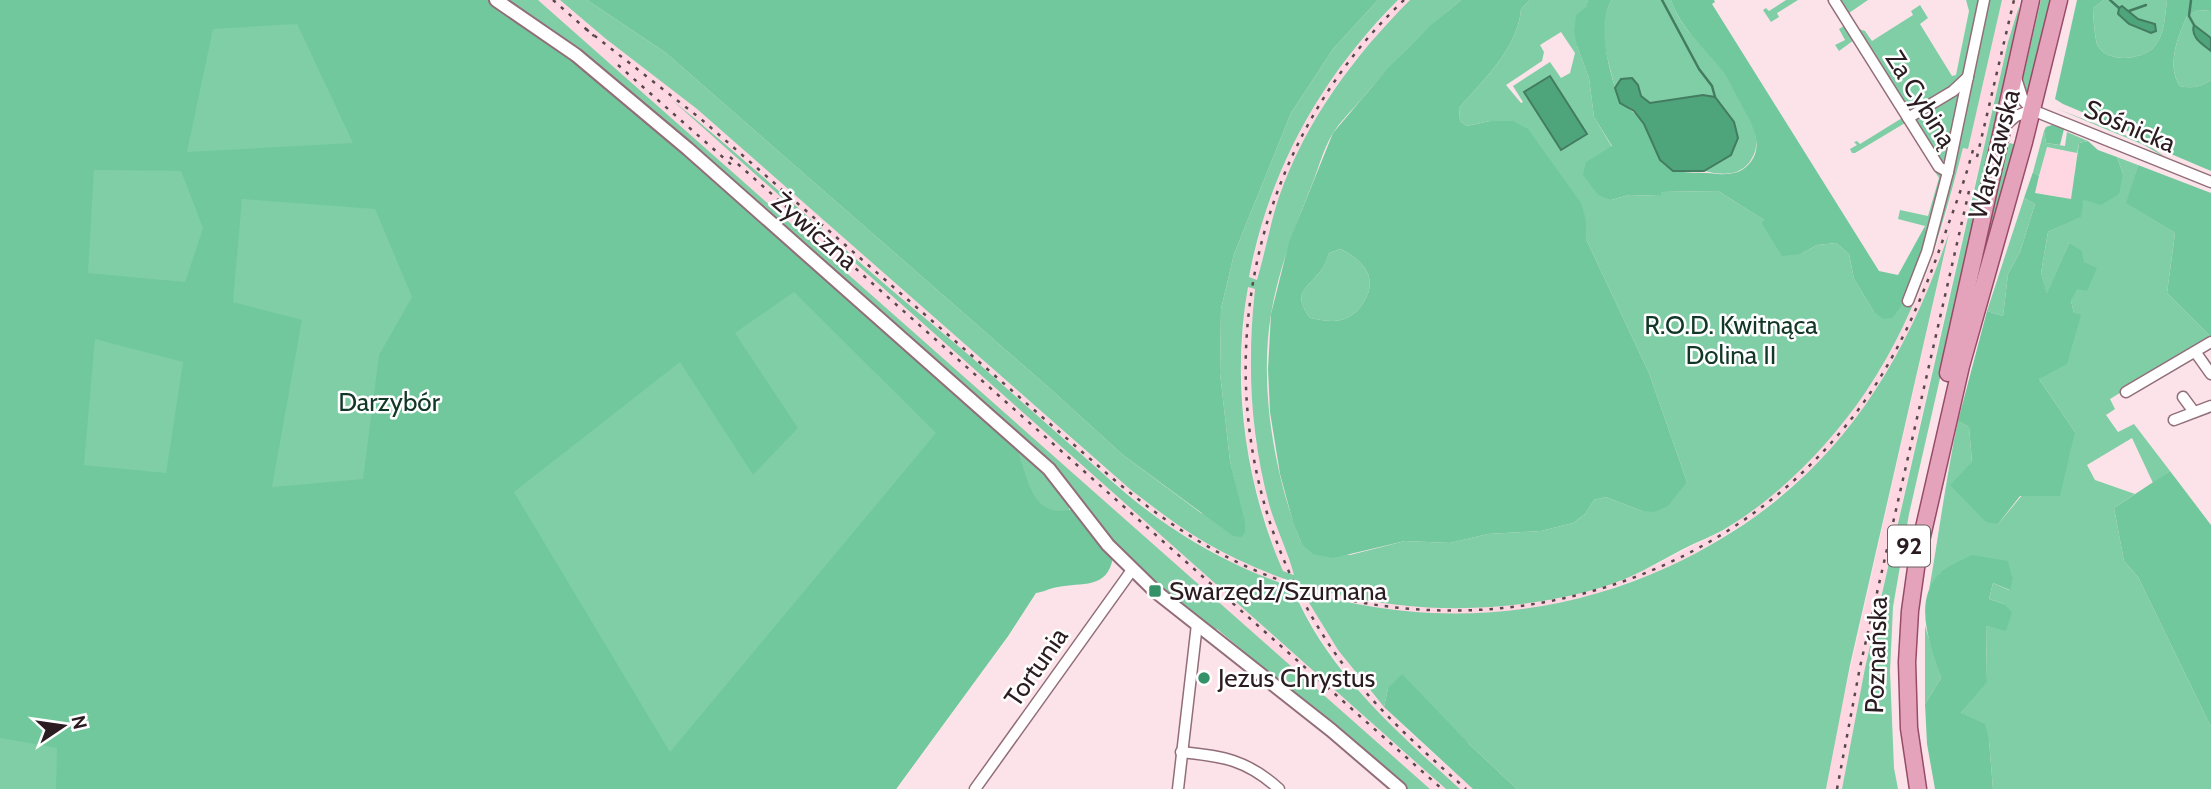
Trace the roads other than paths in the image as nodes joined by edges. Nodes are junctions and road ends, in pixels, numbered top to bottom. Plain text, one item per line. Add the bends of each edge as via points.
1 (496, 0) edge
2 (1834, 0) edge
3 (1984, 0) edge
4 (2031, 0) edge
5 (2059, 0) edge
6 (2015, 75) junction
7 (1968, 77) junction
8 (2032, 110) junction
9 (1908, 118) junction
10 (2003, 127) junction
11 (1948, 172) junction
12 (2211, 182) edge
13 (1908, 301) dead end
14 (1967, 319) junction
15 (2211, 342) edge
16 (2196, 353) junction
17 (2211, 374) edge
18 (2126, 392) dead end
19 (2183, 397) dead end
20 (2211, 406) edge
21 (2194, 412) junction
22 (2174, 420) dead end
23 (1132, 570) junction
24 (1197, 624) junction
25 (1181, 752) junction
26 (975, 789) edge
27 (1178, 789) edge
28 (1279, 789) edge
29 (1400, 789) edge
30 (1906, 789) edge
31 (1918, 789) edge

1 - 23 street, Żywiczna via 576,55 680,142 1042,463
2 - 9 street, Za Cybiną
3 - 7 street
4 - 6 main road, Warszawska / 92
5 - 8 main road, Warszawska / 92
6 - 8 street via 2023,100
6 - 10 main road, Warszawska / 92
7 - 9 street
7 - 11 street
8 - 10 street
8 - 12 street, Sośnicka
8 - 14 main road, Warszawska / 92
9 - 11 street, Za Cybiną via 1939,167
10 - 14 main road, Warszawska / 92
11 - 13 street, Za Cybiną via 1927,252
14 - 30 main road, Poznańska / 92 via 1912,530 1901,599 1896,691
14 - 31 main road, Poznańska / 92 via 1910,611 1907,705
15 - 16 street
16 - 17 street
16 - 18 street
19 - 21 street
20 - 21 street
21 - 22 street
23 - 24 street, Żywiczna
23 - 26 street, Tortunia
24 - 25 street
24 - 29 street, Żywiczna
25 - 27 street
25 - 28 street via 1241,762

